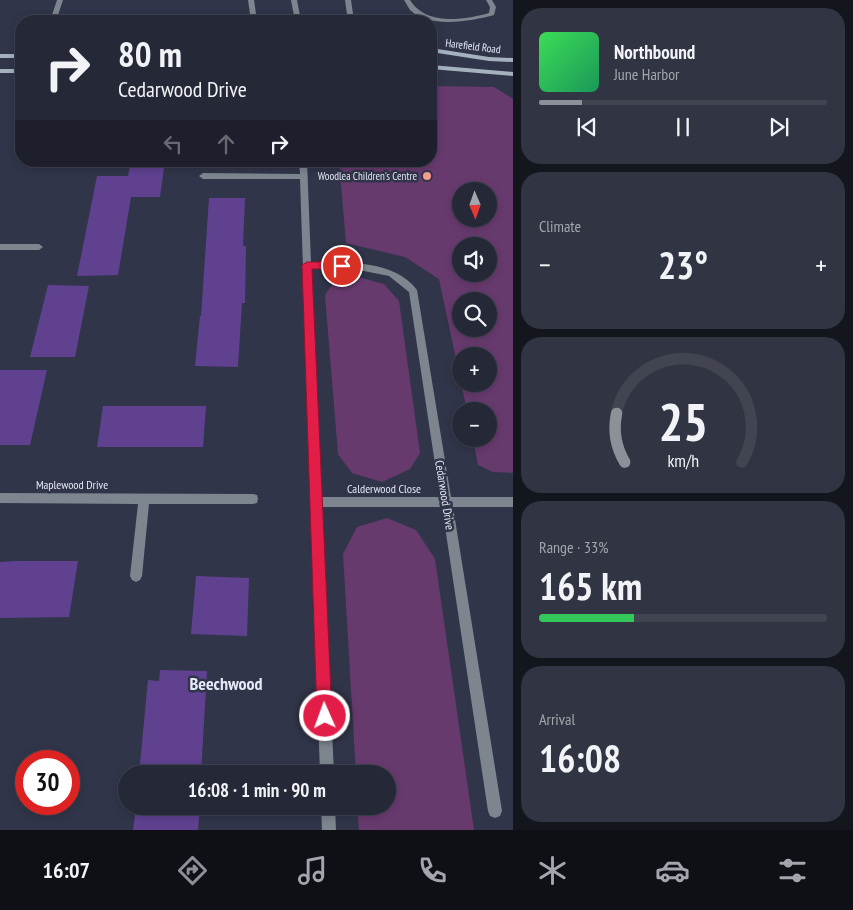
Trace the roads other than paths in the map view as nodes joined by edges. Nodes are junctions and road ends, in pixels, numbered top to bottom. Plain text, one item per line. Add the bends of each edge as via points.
1 (60, 0) edge
2 (251, 0) edge
3 (294, 0) edge
4 (348, 0) edge
5 (407, 0) edge
6 (490, 0) edge
7 (55, 15) edge
8 (253, 15) edge
9 (297, 15) edge
10 (350, 15) edge
11 (420, 15) edge
12 (437, 19) edge
13 (437, 51) edge
14 (0, 56) edge
15 (15, 56) edge
16 (513, 60) edge
17 (437, 68) edge
18 (0, 71) edge
19 (15, 71) edge
20 (513, 74) edge
21 (303, 167) edge
22 (203, 176) dead end
23 (303, 177) junction
24 (0, 247) edge
25 (39, 248) dead end
26 (307, 265) junction
27 (0, 498) edge
28 (144, 498) junction
29 (253, 499) dead end
30 (316, 502) junction
31 (446, 502) junction
32 (513, 502) edge
33 (136, 576) dead end
34 (327, 765) edge
35 (495, 812) dead end
36 (328, 815) edge
37 (329, 830) edge

1 - 7 street
2 - 8 street
3 - 9 street
4 - 10 street
5 - 11 street via 409,7
6 - 12 street via 492,14
13 - 16 street, Harefield Road
14 - 15 street
17 - 20 street, Harefield Road
18 - 19 street
21 - 23 street
22 - 23 street
23 - 26 street
24 - 25 street
26 - 30 street
26 - 31 street, Cedarwood Drive via 354,266 391,273 413,290
27 - 28 street, Maplewood Drive
28 - 29 street, Maplewood Drive
28 - 33 street
30 - 31 street, Calderwood Close
30 - 34 street
31 - 32 street, Calderwood Close
31 - 35 street, Cedarwood Drive
36 - 37 street

